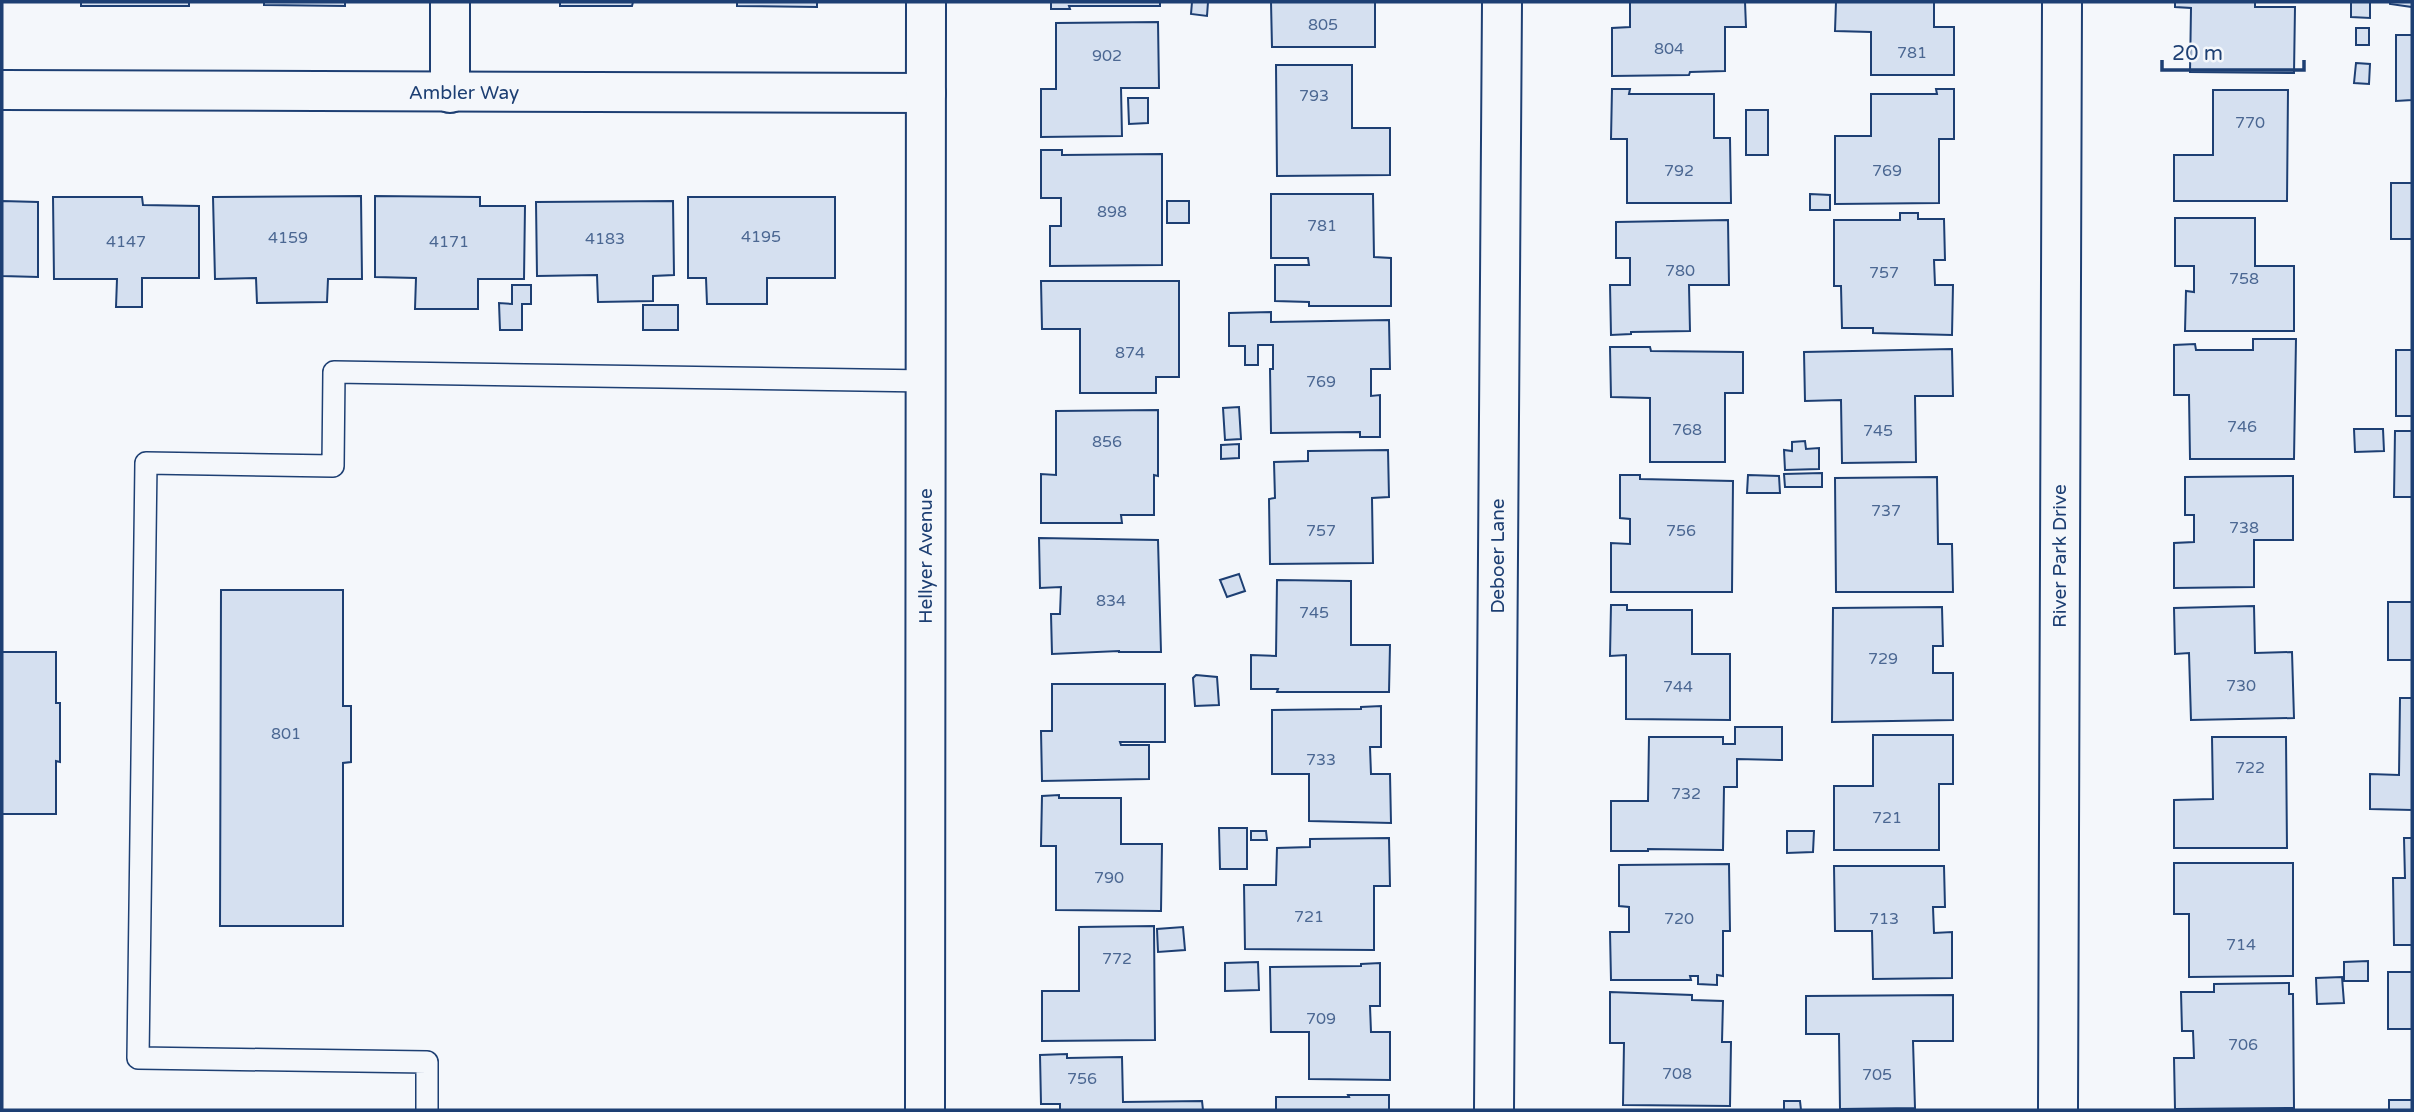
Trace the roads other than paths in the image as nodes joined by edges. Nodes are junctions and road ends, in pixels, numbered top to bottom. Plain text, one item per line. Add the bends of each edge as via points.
1 (450, 2) edge
2 (926, 2) edge
3 (1502, 2) edge
4 (2062, 2) edge
5 (2, 90) edge
6 (450, 93) junction
7 (926, 93) junction
8 (927, 381) junction
9 (427, 1110) edge
10 (925, 1110) edge
11 (1494, 1110) edge
12 (2058, 1110) edge

1 - 6 street
2 - 7 street, Hellyer Avenue
3 - 11 street, Deboer Lane
4 - 12 street, River Park Drive
5 - 6 street, Ambler Way
6 - 7 street, Ambler Way
7 - 8 street, Hellyer Avenue
8 - 9 lane via 334,372 333,466 146,463 138,1058 427,1062
8 - 10 street, Hellyer Avenue

